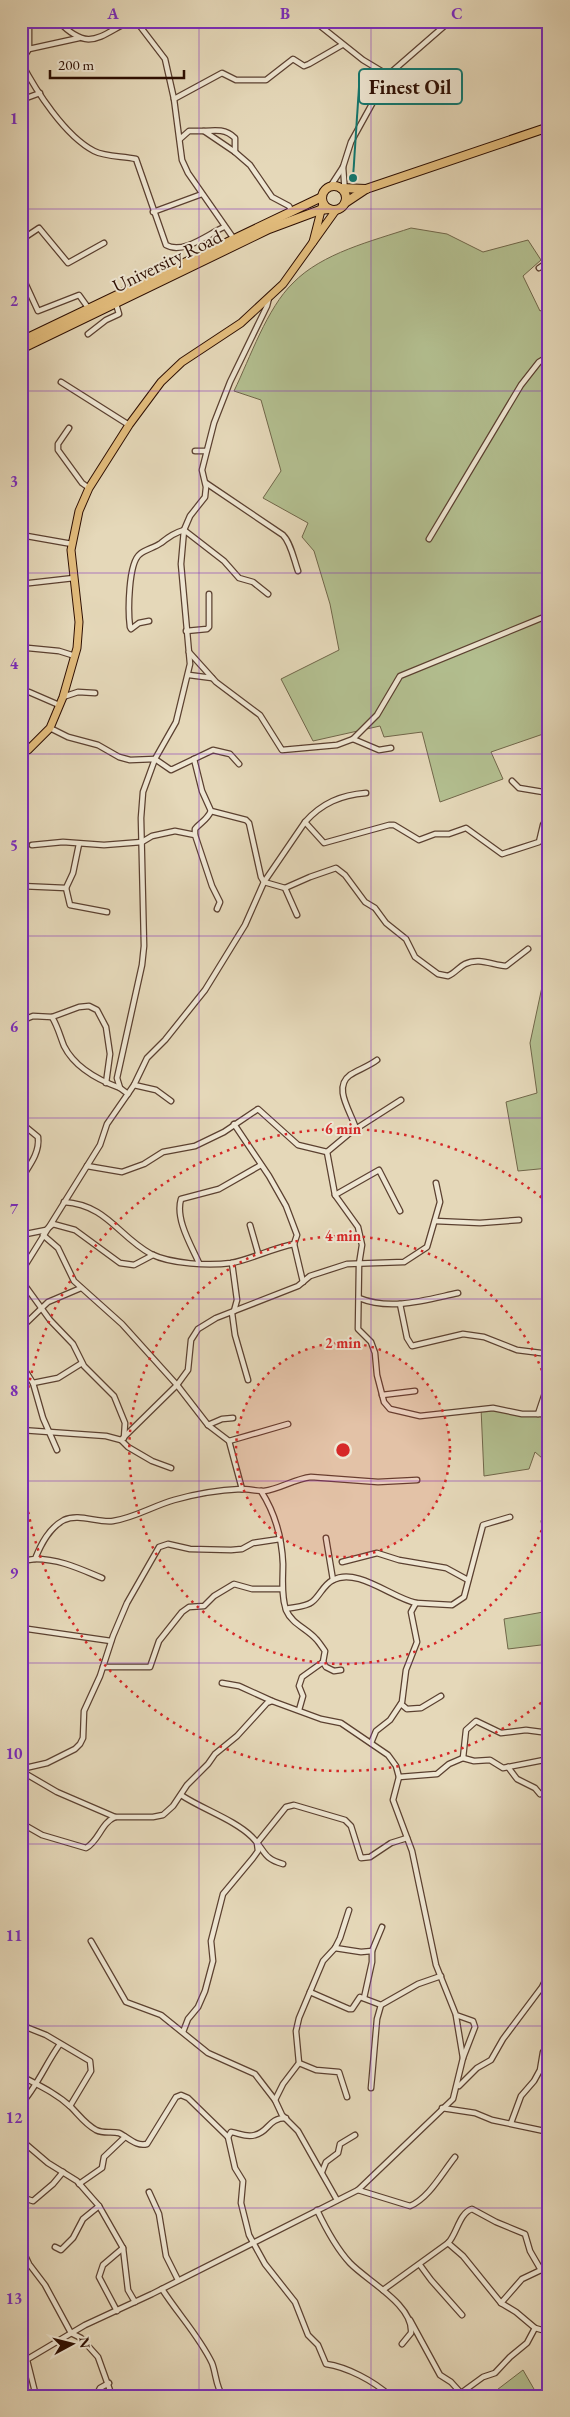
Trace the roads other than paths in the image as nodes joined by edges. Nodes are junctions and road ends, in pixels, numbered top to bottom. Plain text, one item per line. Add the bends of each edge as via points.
1 (29, 21) edge
2 (58, 21) edge
3 (130, 21) edge
4 (136, 21) edge
5 (314, 21) edge
6 (450, 21) edge
7 (79, 38) junction
8 (342, 45) junction
9 (29, 49) junction
10 (21, 62) edge
11 (388, 75) junction
12 (40, 93) junction
13 (21, 100) edge
14 (174, 100) junction
15 (549, 127) edge
16 (204, 131) junction
17 (180, 139) junction
18 (235, 152) junction
19 (343, 167) junction
20 (330, 187) junction
21 (366, 189) junction
22 (344, 190) junction
23 (202, 194) junction
24 (346, 203) junction
25 (326, 206) junction
26 (153, 212) junction
27 (292, 212) junction
28 (224, 228) junction
29 (21, 240) edge
30 (234, 240) junction
31 (313, 242) junction
32 (104, 243) dead end
33 (549, 262) edge
34 (539, 268) dead end
35 (21, 274) edge
36 (269, 298) junction
37 (116, 304) junction
38 (89, 309) junction
39 (88, 334) dead end
40 (21, 341) edge
41 (21, 349) edge
42 (549, 356) edge
43 (61, 382) dead end
44 (129, 425) junction
45 (69, 428) dead end
46 (195, 451) dead end
47 (206, 451) junction
48 (205, 482) junction
49 (89, 488) junction
50 (184, 530) junction
51 (21, 535) edge
52 (429, 539) dead end
53 (72, 544) junction
54 (298, 571) dead end
55 (74, 578) junction
56 (21, 584) edge
57 (210, 594) dead end
58 (268, 594) dead end
59 (549, 615) edge
60 (149, 621) dead end
61 (186, 631) junction
62 (28, 648) dead end
63 (189, 652) junction
64 (75, 656) junction
65 (189, 675) junction
66 (212, 678) junction
67 (29, 692) dead end
68 (95, 693) dead end
69 (63, 697) junction
70 (59, 705) junction
71 (50, 728) junction
72 (353, 739) junction
73 (391, 748) dead end
74 (21, 752) edge
75 (155, 759) junction
76 (194, 759) junction
77 (239, 764) dead end
78 (512, 781) dead end
79 (366, 793) dead end
80 (549, 793) edge
81 (211, 811) junction
82 (549, 814) edge
83 (304, 822) junction
84 (195, 834) junction
85 (142, 842) junction
86 (79, 844) junction
87 (32, 845) dead end
88 (264, 882) junction
89 (21, 886) edge
90 (66, 888) junction
91 (285, 888) junction
92 (217, 909) dead end
93 (106, 912) dead end
94 (297, 915) dead end
95 (528, 948) dead end
96 (52, 1017) junction
97 (21, 1021) edge
98 (377, 1060) dead end
99 (106, 1083) junction
100 (134, 1085) junction
101 (120, 1088) junction
102 (128, 1094) junction
103 (401, 1100) dead end
104 (170, 1101) dead end
105 (21, 1123) edge
106 (234, 1124) junction
107 (356, 1128) junction
108 (327, 1152) junction
109 (261, 1165) junction
110 (87, 1166) junction
111 (21, 1179) edge
112 (436, 1183) dead end
113 (335, 1194) junction
114 (64, 1202) junction
115 (400, 1211) dead end
116 (518, 1220) dead end
117 (435, 1221) junction
118 (250, 1225) dead end
119 (45, 1233) junction
120 (21, 1235) edge
121 (294, 1244) junction
122 (258, 1253) junction
123 (153, 1255) junction
124 (199, 1263) junction
125 (232, 1263) junction
126 (359, 1264) junction
127 (21, 1272) edge
128 (21, 1280) edge
129 (303, 1282) junction
130 (81, 1288) junction
131 (458, 1293) dead end
132 (359, 1298) junction
133 (400, 1304) junction
134 (41, 1309) junction
135 (233, 1312) junction
136 (21, 1328) edge
137 (549, 1354) edge
138 (82, 1363) junction
139 (21, 1364) edge
140 (248, 1380) dead end
141 (33, 1383) junction
142 (177, 1385) junction
143 (549, 1388) edge
144 (415, 1391) dead end
145 (382, 1395) junction
146 (538, 1414) junction
147 (549, 1414) edge
148 (233, 1418) dead end
149 (208, 1424) junction
150 (288, 1424) dead end
151 (21, 1430) edge
152 (49, 1432) junction
153 (123, 1439) junction
154 (229, 1441) junction
155 (57, 1450) dead end
156 (171, 1468) dead end
157 (417, 1480) dead end
158 (242, 1489) junction
159 (261, 1491) junction
160 (510, 1517) dead end
161 (326, 1538) dead end
162 (280, 1539) junction
163 (35, 1559) junction
164 (21, 1561) edge
165 (342, 1562) dead end
166 (102, 1578) dead end
167 (333, 1580) junction
168 (468, 1580) junction
169 (282, 1589) junction
170 (416, 1602) junction
171 (286, 1609) junction
172 (21, 1628) edge
173 (111, 1641) junction
174 (324, 1662) junction
175 (103, 1667) junction
176 (341, 1670) dead end
177 (222, 1683) dead end
178 (441, 1696) dead end
179 (272, 1701) junction
180 (401, 1704) junction
181 (299, 1710) junction
182 (549, 1733) edge
183 (371, 1743) junction
184 (463, 1758) junction
185 (549, 1759) edge
186 (508, 1767) junction
187 (21, 1770) edge
188 (399, 1777) junction
189 (540, 1794) dead end
190 (181, 1795) junction
191 (115, 1816) junction
192 (21, 1823) edge
193 (407, 1838) junction
194 (257, 1843) junction
195 (283, 1864) dead end
196 (349, 1910) dead end
197 (382, 1927) dead end
198 (91, 1942) dead end
199 (335, 1948) junction
200 (372, 1951) junction
201 (549, 1973) edge
202 (441, 1976) junction
203 (310, 1992) junction
204 (364, 1998) junction
205 (381, 2005) junction
206 (456, 2015) junction
207 (21, 2026) edge
208 (183, 2032) junction
209 (60, 2044) junction
210 (549, 2044) edge
211 (463, 2058) junction
212 (299, 2063) junction
213 (21, 2076) edge
214 (35, 2084) junction
215 (458, 2087) junction
216 (371, 2088) dead end
217 (347, 2097) dead end
218 (276, 2100) junction
219 (21, 2104) edge
220 (70, 2106) junction
221 (442, 2108) junction
222 (286, 2118) junction
223 (511, 2123) junction
224 (549, 2132) edge
225 (355, 2135) dead end
226 (125, 2137) junction
227 (228, 2138) junction
228 (21, 2140) edge
229 (455, 2157) dead end
230 (63, 2172) junction
231 (322, 2172) junction
232 (79, 2184) junction
233 (358, 2190) junction
234 (149, 2192) dead end
235 (21, 2197) edge
236 (336, 2200) junction
237 (99, 2206) junction
238 (318, 2210) junction
239 (254, 2243) junction
240 (448, 2243) junction
241 (21, 2247) edge
242 (55, 2247) dead end
243 (123, 2248) junction
244 (420, 2265) junction
245 (549, 2267) edge
246 (541, 2270) junction
247 (178, 2280) junction
248 (162, 2289) junction
249 (383, 2290) junction
250 (135, 2302) junction
251 (500, 2303) junction
252 (117, 2311) junction
253 (462, 2315) dead end
254 (410, 2320) junction
255 (535, 2328) junction
256 (549, 2332) edge
257 (71, 2333) junction
258 (402, 2344) dead end
259 (27, 2360) junction
260 (21, 2363) edge
261 (109, 2383) junction
262 (36, 2396) edge
263 (96, 2396) edge
264 (112, 2396) edge
265 (223, 2396) edge
266 (390, 2396) edge

1 - 9 street
2 - 7 street
3 - 7 street via 96,39
4 - 14 street via 165,59
5 - 8 street
6 - 11 street
7 - 9 street
8 - 11 street
8 - 14 street via 304,66 293,58 266,80 236,80 222,72
9 - 10 street
10 - 12 street
11 - 19 street via 350,142
12 - 13 street
12 - 26 street via 72,135 84,145 107,155 136,159
14 - 17 street
15 - 21 highway
16 - 17 street via 189,131
16 - 18 street
16 - 18 street via 224,131 232,135
17 - 23 street via 182,160
18 - 27 street via 250,165 272,197 289,206
19 - 20 street
19 - 22 street
20 - 22 highway
20 - 25 highway via 324,192
21 - 22 highway
21 - 24 highway
22 - 24 highway
23 - 26 street
23 - 28 street
24 - 25 highway
25 - 27 highway, University Road
25 - 31 main road
25 - 31 main road
25 - 37 highway, University Road via 269,229
26 - 28 street via 166,245 173,248 196,242
27 - 30 highway, University Road
28 - 30 street
29 - 32 street via 39,228 68,263
30 - 38 highway, University Road
31 - 36 main road
33 - 34 street
35 - 38 street via 38,311 79,295
36 - 44 main road via 241,323 171,372
36 - 47 street via 230,382
37 - 39 street via 119,314
37 - 41 highway, University Road
38 - 40 highway, University Road
42 - 52 street via 539,362 521,385
43 - 44 street
44 - 49 main road
45 - 49 street via 58,444 58,450
46 - 47 street
47 - 48 street via 202,470
48 - 50 street via 205,497
48 - 54 street via 283,535 289,541
49 - 53 main road via 79,511
50 - 58 street via 224,561 239,578 253,582
50 - 60 street via 175,532 138,555 133,568 130,627
50 - 61 street via 181,564
51 - 53 street
53 - 55 main road
55 - 56 street
55 - 64 main road via 79,622
57 - 61 street via 208,628
59 - 72 street via 400,676 377,715
61 - 63 street
62 - 64 street
63 - 65 street
63 - 66 street
64 - 69 main road
65 - 66 street
65 - 75 street via 176,722
66 - 72 street via 260,715 282,750 337,745
67 - 70 street
68 - 69 street via 78,692
69 - 70 main road
70 - 71 main road
71 - 74 main road via 28,750
71 - 75 street via 98,745 119,757
72 - 73 street via 379,750
75 - 76 street via 171,770
75 - 85 street via 143,792
76 - 77 street via 206,751 217,749 230,754
76 - 81 street
78 - 80 street via 519,788
79 - 83 street via 344,795 314,812
81 - 84 street via 206,820 194,829
81 - 88 street via 249,823
82 - 83 street via 539,842 502,854 466,828 420,840 389,825 324,843
83 - 88 street
84 - 85 street via 175,831 152,836
84 - 92 street via 220,902
85 - 86 street
85 - 101 street via 144,946 119,1067
86 - 87 street
86 - 90 street via 74,873
88 - 91 street
88 - 100 street via 245,925 217,972 165,1040 147,1058
89 - 90 street
90 - 93 street via 70,905
91 - 94 street
91 - 95 street via 336,868 365,902 406,939 415,957 448,976 467,962 484,960 506,966
96 - 97 street via 34,1016
96 - 99 street via 71,1058
96 - 99 street via 79,1007 89,1006 97,1010 106,1027 109,1043
98 - 107 street via 349,1076 342,1087 342,1095
99 - 101 street
100 - 102 street
100 - 104 street via 156,1090
101 - 102 street
102 - 110 street via 108,1124
103 - 107 street
105 - 111 street via 39,1142 37,1153
106 - 108 street via 260,1110 298,1146
106 - 109 street
106 - 110 street via 195,1146 163,1152 122,1172
107 - 108 street
108 - 113 street
109 - 121 street via 286,1206 297,1236
109 - 124 street via 218,1189 181,1199 184,1230
110 - 114 street
112 - 117 street via 440,1202
113 - 115 street via 379,1170
113 - 126 street via 358,1227 362,1245
114 - 119 street
114 - 123 street via 82,1203
116 - 117 street via 480,1223
117 - 126 street via 427,1247 411,1259 382,1265
118 - 122 street
119 - 120 street
119 - 123 street via 53,1224 75,1230 120,1263 134,1265
119 - 127 street
119 - 130 street via 58,1248 69,1273
121 - 122 street
121 - 129 street
122 - 125 street
123 - 124 street
124 - 125 street
125 - 135 street via 237,1300
126 - 129 street via 347,1264 310,1276
126 - 132 street
128 - 134 street
129 - 135 street
130 - 134 street
130 - 142 street via 122,1324
131 - 133 street
132 - 133 street via 372,1303
132 - 145 street via 358,1329 371,1342 375,1353
133 - 137 street via 407,1338 412,1346 463,1334 484,1337 517,1350
134 - 136 street
134 - 138 street via 72,1344
135 - 140 street via 235,1335
135 - 142 street via 198,1329 191,1340 188,1370
138 - 141 street via 58,1378
138 - 153 street via 114,1396 125,1423
139 - 141 street
141 - 152 street
142 - 149 street
142 - 153 street
143 - 146 street
144 - 145 street
145 - 146 street via 390,1409 420,1416 493,1408
146 - 147 street
148 - 149 street
149 - 154 street
150 - 154 street
151 - 152 street
152 - 153 street via 100,1434
152 - 155 street
153 - 156 street via 128,1447
154 - 158 street
157 - 159 street via 378,1482 311,1477
158 - 159 street
158 - 163 street via 171,1501 114,1521 66,1519 42,1542
159 - 162 street via 275,1517
160 - 168 street via 483,1525
161 - 167 street
162 - 169 street
162 - 173 street via 253,1543 242,1549 215,1551 163,1544 127,1603
163 - 164 street
163 - 166 street via 52,1559
165 - 168 street via 377,1553 446,1568
167 - 170 street via 347,1576 357,1578 398,1598
167 - 171 street via 311,1604
168 - 170 street via 464,1597 452,1605
169 - 171 street
169 - 175 street via 252,1589 234,1584 204,1606 189,1607 182,1612 159,1641 150,1667
170 - 180 street via 411,1612 416,1642 406,1670
171 - 174 street via 292,1621 316,1638 325,1651
172 - 173 street
173 - 175 street
174 - 176 street via 334,1671
174 - 181 street via 302,1677 299,1686 303,1696
175 - 187 street via 84,1711 80,1744 47,1763
177 - 179 street via 239,1686
178 - 180 street via 421,1708 407,1709
179 - 181 street
179 - 190 street via 215,1754
180 - 183 street via 390,1720 376,1731
181 - 183 street via 341,1723
182 - 184 street via 526,1730 502,1733 476,1721 466,1730
183 - 188 street via 388,1755
184 - 186 street via 490,1760 503,1768
184 - 188 street via 437,1774
185 - 186 street
186 - 189 street via 517,1780 535,1788
187 - 191 street via 57,1792
188 - 193 street via 393,1800
190 - 191 street via 163,1815 153,1818
190 - 194 street via 238,1826
191 - 192 street via 86,1848 42,1835
193 - 194 street via 391,1843 370,1858 361,1858 351,1826 345,1820 294,1805 286,1808
193 - 202 street
194 - 195 street via 269,1860
194 - 208 street via 258,1851 223,1894 212,1941 213,1960 198,2007
196 - 199 street
197 - 200 street
198 - 208 street via 126,2002 161,2015
199 - 200 street
199 - 203 street via 324,1961
200 - 204 street
201 - 215 street via 491,2060
202 - 205 street via 418,1984
202 - 206 street
203 - 204 street via 348,2009 352,2009 357,1999
203 - 212 street via 296,2031
204 - 205 street
205 - 216 street
206 - 211 street
206 - 211 street via 472,2021 475,2027
207 - 209 street
208 - 218 street via 208,2053 254,2074
209 - 214 street
209 - 220 street via 92,2065
210 - 223 street via 543,2052 540,2070 521,2096
211 - 215 street
212 - 217 street via 316,2070 339,2072
212 - 218 street via 283,2084
213 - 214 street
214 - 219 street
214 - 220 street
215 - 221 street via 453,2099
218 - 222 street via 278,2110
220 - 226 street via 95,2130 116,2132
221 - 223 street
221 - 233 street
222 - 227 street via 272,2121 257,2135 231,2132
222 - 231 street via 298,2131
223 - 224 street
225 - 231 street via 340,2144 338,2153 326,2162
226 - 227 street via 141,2145 146,2144 176,2097 181,2095 207,2115
226 - 232 street via 104,2157 102,2168
227 - 239 street via 235,2168 243,2182 240,2204 245,2225
228 - 230 street
229 - 233 street via 429,2191 410,2206
230 - 232 street
230 - 235 street via 33,2201
231 - 236 street
232 - 237 street
233 - 236 street
234 - 247 street via 159,2214 166,2256
236 - 238 street
237 - 242 street via 83,2219 66,2247 61,2250
237 - 243 street
238 - 239 street
238 - 249 street via 326,2229 349,2262
239 - 247 street
239 - 266 street via 265,2264 295,2302 308,2335 318,2346 326,2364 345,2369
240 - 244 street
240 - 246 street via 468,2210 472,2209 525,2234
240 - 251 street via 463,2256
241 - 257 street
243 - 250 street via 128,2290
243 - 252 street via 99,2272
244 - 249 street
244 - 253 street
245 - 246 street
246 - 251 street via 522,2278
247 - 248 street
248 - 250 street
248 - 265 street via 202,2344
249 - 254 street
250 - 252 street
251 - 255 street
252 - 257 street
254 - 255 street via 440,2375 461,2393 483,2377 495,2373 527,2343
254 - 258 street via 411,2333
255 - 256 street
257 - 259 street
257 - 261 street via 81,2338 98,2357
259 - 260 street
259 - 262 street
261 - 263 street via 100,2388
261 - 264 street

